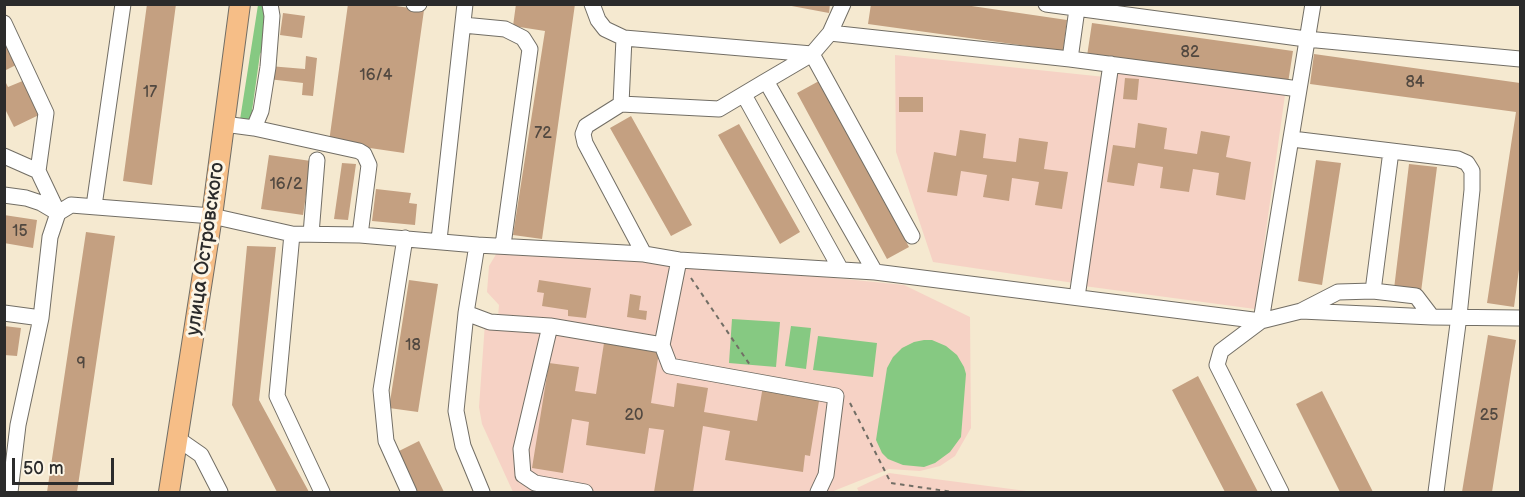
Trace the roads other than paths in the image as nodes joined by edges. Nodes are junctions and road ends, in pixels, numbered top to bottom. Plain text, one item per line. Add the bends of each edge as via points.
1 (123, 4) edge
2 (240, 4) edge
3 (270, 4) edge
4 (414, 4) edge
5 (419, 4) edge
6 (465, 4) edge
7 (592, 4) edge
8 (843, 4) edge
9 (1046, 4) edge
10 (1313, 4) edge
11 (1077, 9) junction
12 (4, 23) edge
13 (463, 25) junction
14 (830, 33) junction
15 (624, 39) junction
16 (1306, 39) junction
17 (812, 54) junction
18 (1071, 59) junction
19 (1521, 59) edge
20 (1111, 64) junction
21 (766, 81) junction
22 (1299, 89) junction
23 (744, 95) junction
24 (621, 104) junction
25 (224, 124) junction
26 (254, 128) junction
27 (1292, 139) junction
28 (1391, 151) junction
29 (4, 156) edge
30 (317, 160) dead end
31 (38, 171) junction
32 (4, 195) edge
33 (94, 206) junction
34 (58, 213) junction
35 (212, 216) junction
36 (292, 234) junction
37 (311, 234) junction
38 (360, 235) junction
39 (912, 236) dead end
40 (405, 238) junction
41 (439, 240) junction
42 (477, 245) junction
43 (503, 245) junction
44 (644, 254) junction
45 (679, 260) junction
46 (841, 270) junction
47 (875, 272) junction
48 (1373, 291) junction
49 (1077, 297) junction
50 (1301, 311) junction
51 (4, 314) edge
52 (466, 314) junction
53 (1459, 316) junction
54 (1432, 317) junction
55 (41, 318) junction
56 (1521, 318) edge
57 (1262, 321) junction
58 (550, 326) junction
59 (662, 345) junction
60 (11, 424) edge
61 (178, 440) junction
62 (10, 492) edge
63 (169, 492) edge
64 (220, 492) edge
65 (322, 492) edge
66 (409, 492) edge
67 (482, 492) edge
68 (584, 492) edge
69 (818, 492) edge
70 (1281, 492) edge
71 (1436, 492) edge

1 - 33 lane
2 - 25 main road, улица Островского
3 - 26 lane via 268,67 261,111
4 - 5 lane
6 - 13 lane
7 - 15 lane via 605,29
8 - 14 lane
9 - 11 lane
10 - 16 lane
11 - 16 lane
11 - 18 lane
12 - 31 lane via 46,113
13 - 41 lane
13 - 43 lane via 505,29 523,38 530,49
14 - 17 lane
14 - 18 lane
15 - 17 lane
15 - 24 lane
16 - 19 lane
16 - 22 lane
17 - 21 lane
17 - 39 lane
18 - 20 lane
20 - 22 lane
20 - 49 lane
21 - 23 lane
21 - 47 lane
22 - 27 lane
23 - 24 lane via 718,109
23 - 46 lane
24 - 44 lane via 586,126 583,134
25 - 26 lane
25 - 35 main road, улица Островского
26 - 38 lane via 364,154 369,165
27 - 28 lane
27 - 57 lane
28 - 48 lane
28 - 53 lane via 1458,159 1472,171
29 - 31 lane
30 - 37 lane
31 - 34 lane
32 - 34 lane via 41,203
33 - 34 lane via 71,205
33 - 35 lane
34 - 55 lane via 50,237
35 - 36 lane
35 - 61 main road, улица Островского
36 - 37 lane
36 - 65 lane via 277,396
37 - 38 lane
38 - 40 lane
40 - 41 lane
40 - 66 lane via 381,390 386,441
41 - 42 lane
42 - 43 lane
42 - 52 lane
43 - 44 lane
44 - 45 lane
45 - 46 lane
45 - 59 lane
46 - 47 lane
47 - 49 lane
48 - 50 lane via 1338,292
48 - 54 lane via 1416,296
49 - 57 lane
50 - 54 lane
50 - 57 lane
51 - 55 lane
52 - 58 lane via 490,322
52 - 67 lane via 456,411 463,446
53 - 54 lane
53 - 56 lane
53 - 71 lane
55 - 60 lane
57 - 70 lane via 1221,351 1217,365
58 - 59 lane
58 - 68 lane via 521,449 523,475 534,483
59 - 69 lane via 670,366 836,396 826,475
60 - 62 lane
61 - 63 main road, улица Островского
61 - 64 lane via 201,455

